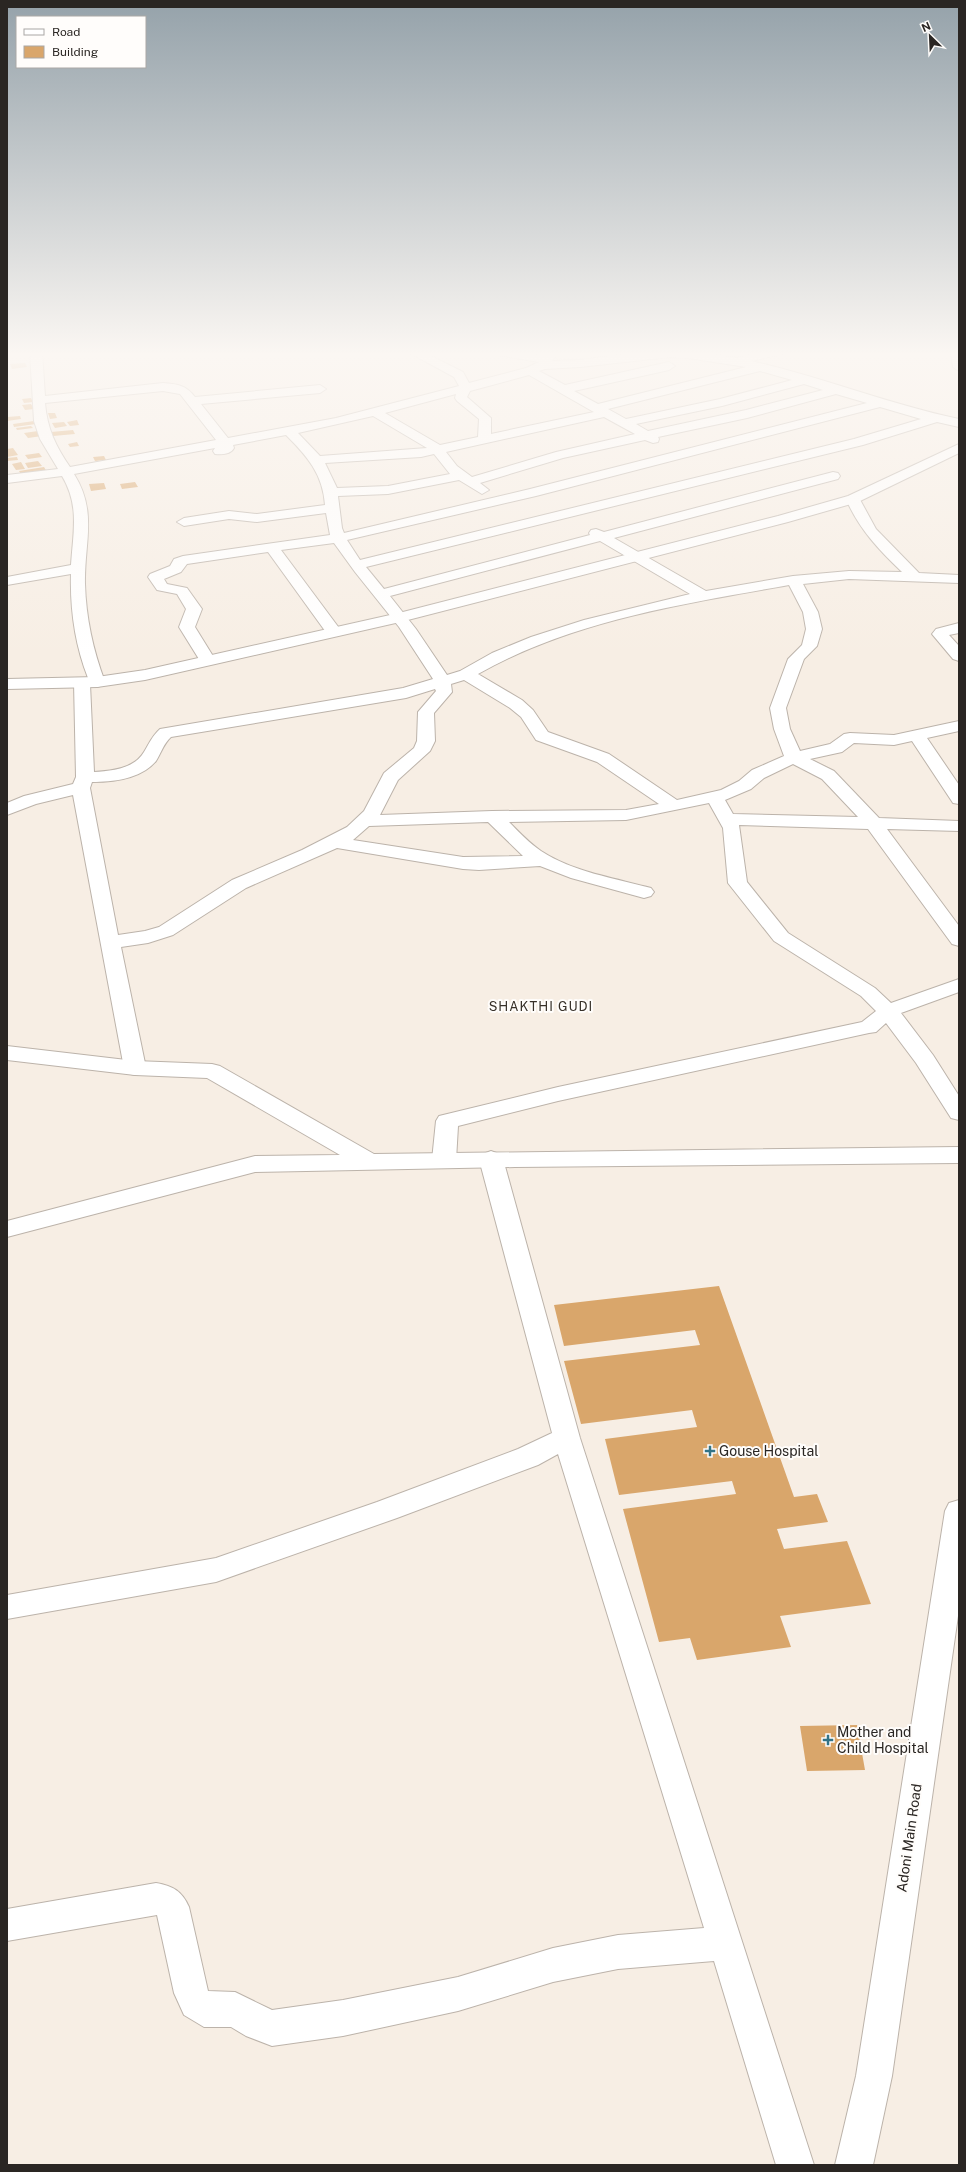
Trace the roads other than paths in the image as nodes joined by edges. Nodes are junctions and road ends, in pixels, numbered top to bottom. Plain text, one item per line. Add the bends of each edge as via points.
1 (53, 453) edge
2 (208, 453) edge
3 (311, 453) edge
4 (414, 453) edge
5 (440, 453) edge
6 (575, 453) edge
7 (677, 453) edge
8 (686, 453) edge
9 (809, 453) edge
10 (948, 453) edge
11 (680, 455) junction
12 (317, 460) junction
13 (497, 472) junction
14 (716, 475) junction
15 (833, 476) dead end
16 (69, 477) junction
17 (7, 479) edge
18 (464, 479) junction
19 (7, 486) edge
20 (331, 492) junction
21 (531, 493) junction
22 (755, 497) junction
23 (853, 498) junction
24 (498, 501) junction
25 (332, 508) junction
26 (565, 515) junction
27 (184, 522) dead end
28 (602, 537) junction
29 (339, 538) junction
30 (272, 548) junction
31 (638, 556) junction
32 (357, 565) junction
33 (78, 568) junction
34 (914, 576) junction
35 (959, 579) edge
36 (793, 580) junction
37 (7, 582) edge
38 (381, 594) junction
39 (704, 596) junction
40 (400, 617) junction
41 (959, 628) edge
42 (334, 632) junction
43 (959, 656) edge
44 (208, 661) junction
45 (466, 674) junction
46 (90, 682) junction
47 (443, 682) junction
48 (7, 684) edge
49 (959, 726) edge
50 (917, 735) junction
51 (794, 758) junction
52 (83, 783) junction
53 (714, 797) junction
54 (959, 799) edge
55 (674, 806) junction
56 (7, 810) edge
57 (492, 816) junction
58 (727, 819) junction
59 (364, 821) junction
60 (874, 824) junction
61 (959, 826) edge
62 (335, 842) junction
63 (542, 860) junction
64 (644, 892) dead end
65 (959, 940) edge
66 (110, 942) junction
67 (959, 985) edge
68 (888, 1011) junction
69 (7, 1053) edge
70 (135, 1068) junction
71 (959, 1113) edge
72 (959, 1155) edge
73 (491, 1159) junction
74 (444, 1160) junction
75 (370, 1162) junction
76 (7, 1229) edge
77 (567, 1438) junction
78 (957, 1529) edge
79 (7, 1607) edge
80 (7, 1925) edge
81 (726, 1942) junction
82 (795, 2165) edge
83 (854, 2165) edge

1 - 16 street
2 - 16 street
3 - 12 street
4 - 12 street
5 - 18 street via 452,469
6 - 13 street
7 - 11 street
8 - 11 street
9 - 14 street
10 - 23 street
11 - 14 street
11 - 21 street
12 - 20 street
13 - 18 street
13 - 21 street
14 - 22 street
14 - 26 street
15 - 22 street
16 - 17 street
16 - 19 street
16 - 33 street via 80,499 84,527
18 - 20 street via 382,491
18 - 24 street
20 - 25 street
21 - 24 street
21 - 26 street
22 - 28 street
23 - 31 street via 783,519
23 - 34 street via 866,527
24 - 29 street
25 - 27 street via 257,518 230,515
25 - 29 street
26 - 28 street
26 - 32 street
28 - 31 street
28 - 38 street
29 - 30 street
29 - 32 street
30 - 42 street
30 - 44 street via 189,558 178,562 176,569 155,577 162,587 182,591 194,609 187,627
31 - 39 street
31 - 40 street
32 - 38 street
33 - 37 street
33 - 46 street via 82,637 88,659
34 - 35 street
34 - 36 street via 849,575
36 - 39 street
36 - 51 street via 806,598 813,625 810,644 795,660 786,695 778,708 782,729
38 - 40 street
39 - 45 street via 665,603 581,625 498,656
40 - 42 street
40 - 47 street
41 - 43 street via 940,634
42 - 44 street
44 - 46 street via 144,675
45 - 47 street
45 - 55 street via 516,704 527,714 542,736 603,758
46 - 48 street
46 - 52 street
47 - 52 street via 406,692 166,733 160,738 147,760 136,768 119,775
47 - 59 street via 444,692 426,712 426,741 421,751 390,777 372,813
49 - 50 street
50 - 51 street via 894,740 850,738 836,748
50 - 54 street
51 - 53 street via 758,774 745,785 727,794
51 - 60 street via 828,775
52 - 56 street
52 - 66 street
53 - 55 street
53 - 58 street
55 - 57 street via 626,815
57 - 59 street
57 - 63 street via 525,848
58 - 60 street
58 - 68 street via 732,828 738,883 781,937 868,992
59 - 62 street via 354,831
60 - 61 street
60 - 65 street
62 - 63 street via 463,863
62 - 66 street via 239,884 166,931 148,937
63 - 64 street
66 - 70 street
67 - 68 street
68 - 71 street via 925,1060
68 - 74 street via 869,1027 558,1094 447,1121
69 - 70 street
70 - 75 street via 212,1071
72 - 73 street
73 - 74 street
73 - 77 street
74 - 75 street
75 - 76 street via 255,1164
77 - 79 street via 528,1457 216,1570
77 - 81 street
78 - 83 street, Adoni Main Road via 874,2076
80 - 81 street via 156,1899 166,1901 172,1907 191,1993 196,2003 204,2009 235,2010 258,2024 272,2028 343,2018 458,1994 553,1965 618,1952
81 - 82 street

